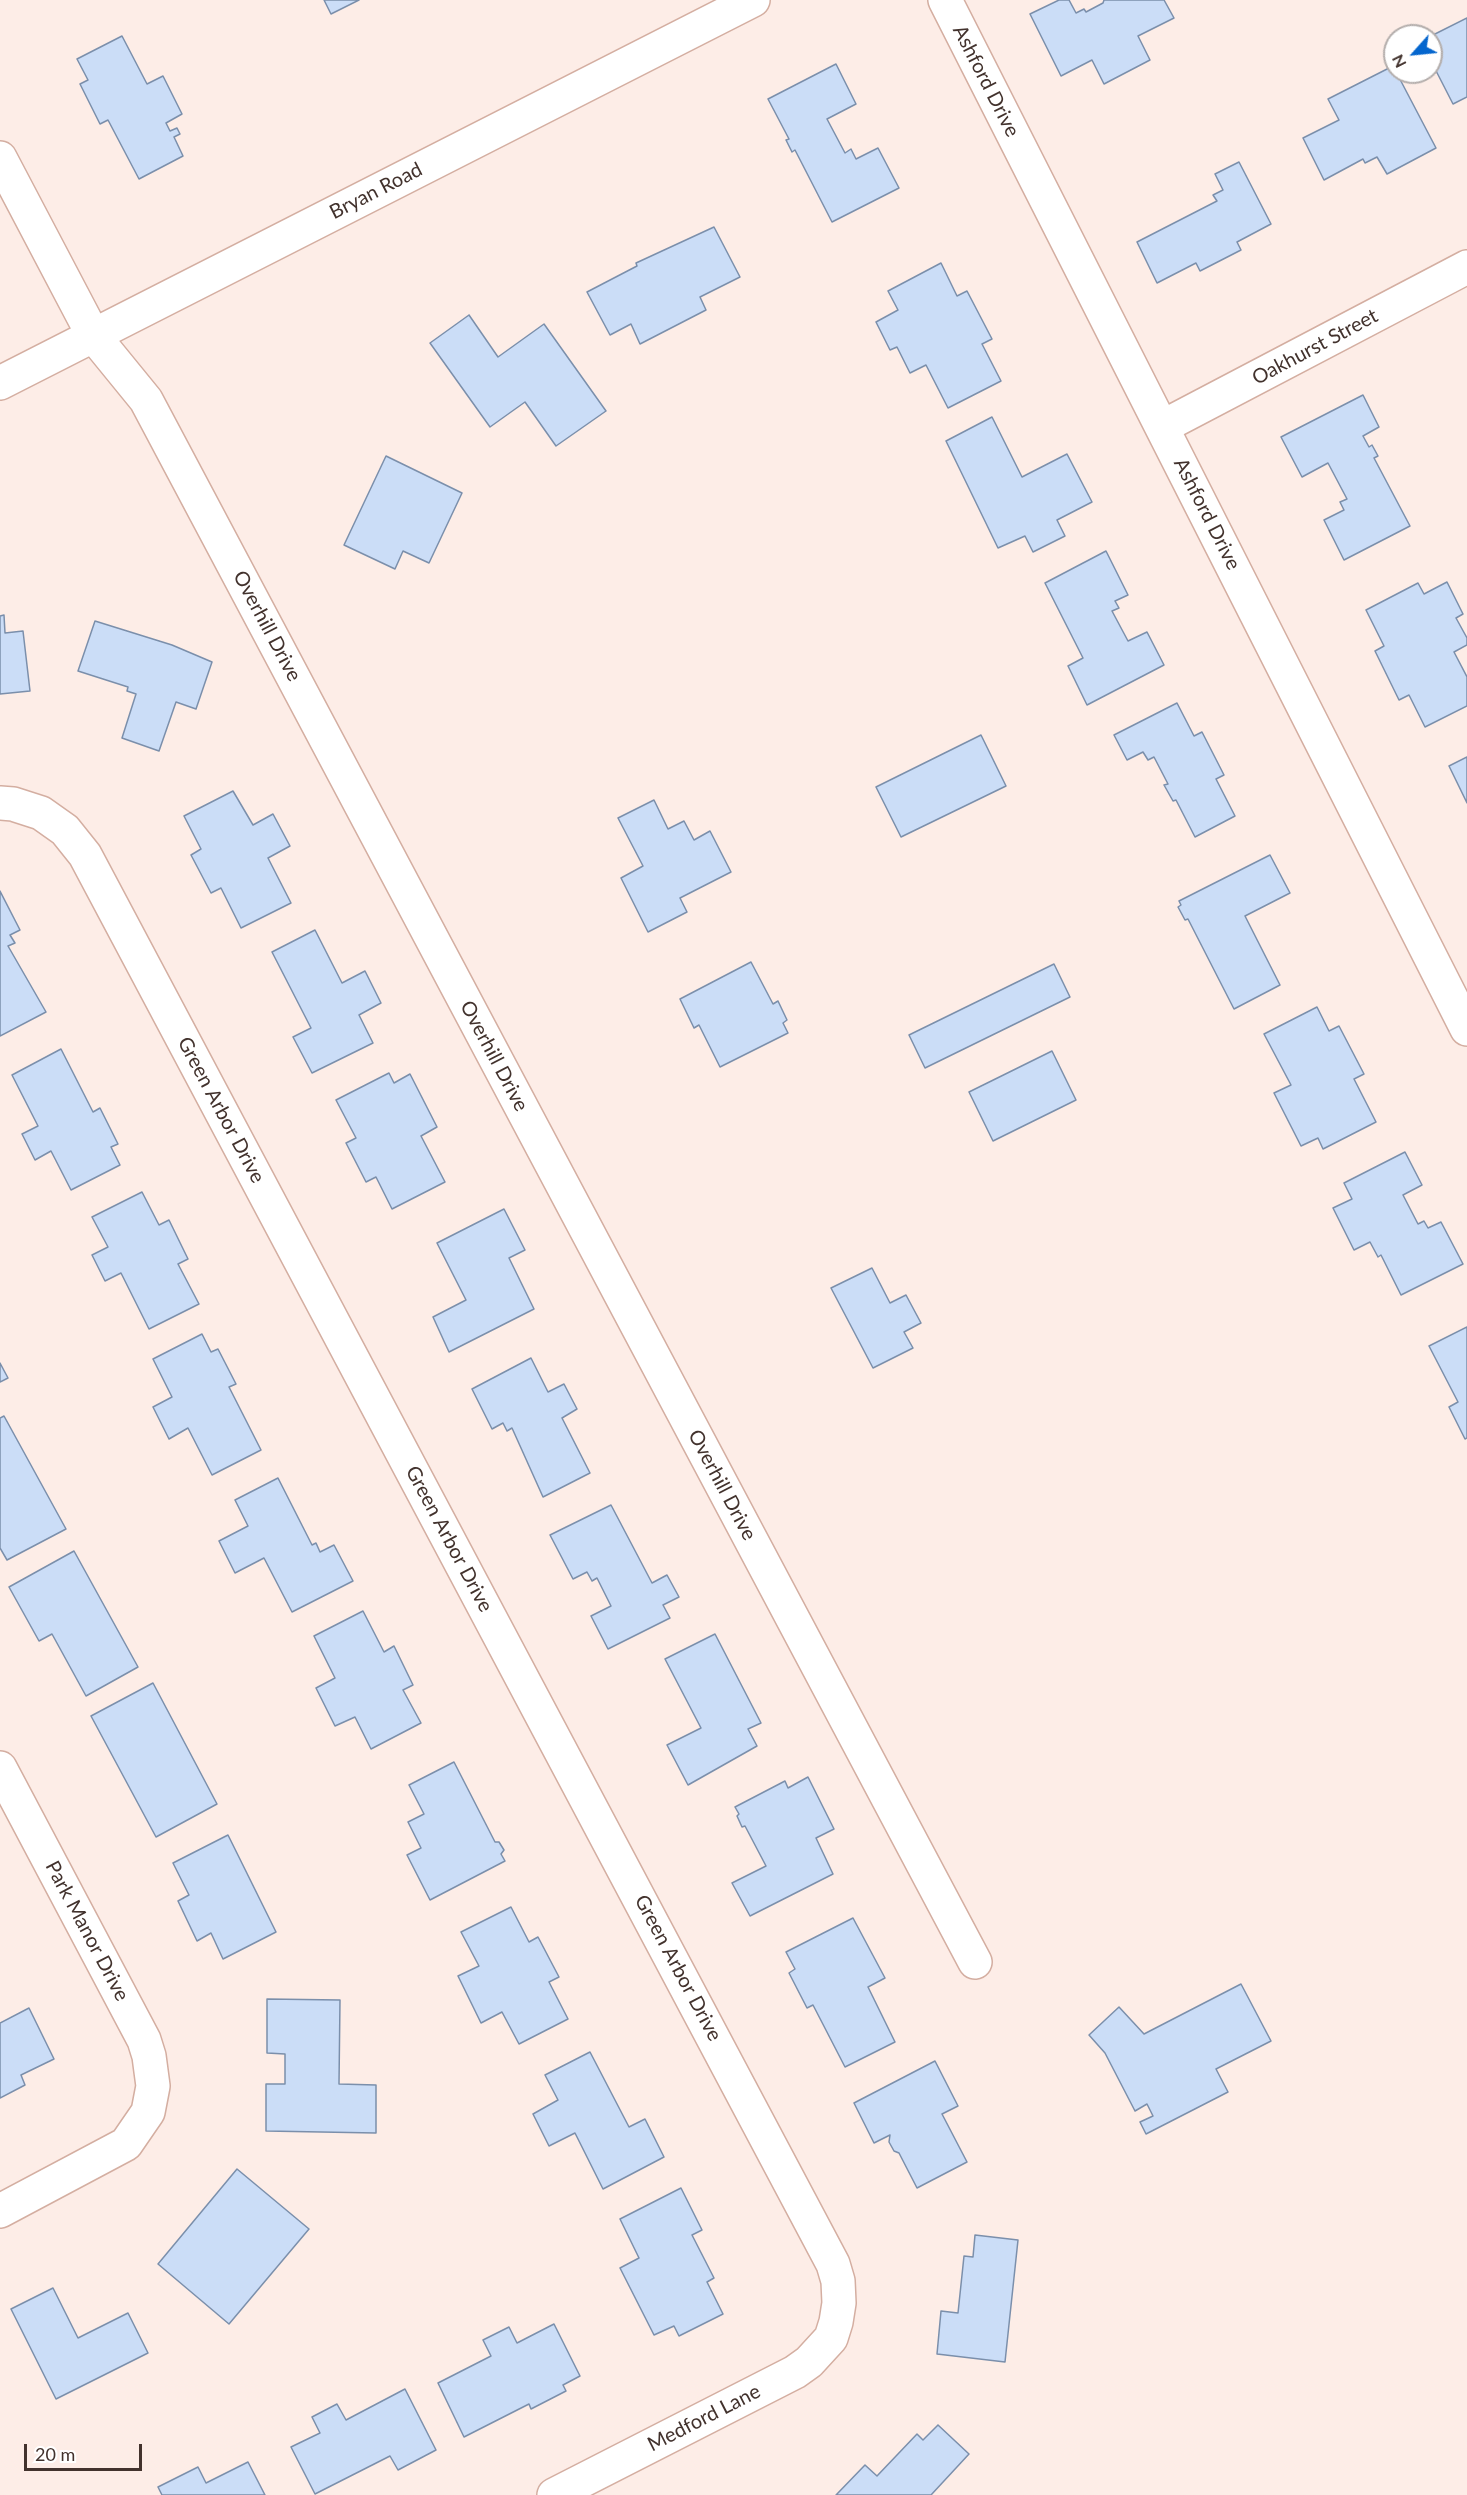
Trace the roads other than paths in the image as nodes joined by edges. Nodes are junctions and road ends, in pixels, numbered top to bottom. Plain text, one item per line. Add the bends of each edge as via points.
1 (753, 0) edge
2 (945, 0) edge
3 (0, 158) edge
4 (1467, 267) edge
5 (93, 335) junction
6 (0, 383) edge
7 (1162, 427) junction
8 (0, 803) edge
9 (1467, 1029) edge
10 (0, 1768) edge
11 (975, 1962) dead end
12 (0, 2211) edge
13 (836, 2322) joint
14 (554, 2495) edge

1 - 5 street, Bryan Road
2 - 7 street, Ashford Drive
3 - 5 street, Overhill Drive
4 - 7 street, Oakhurst Street
5 - 6 street, Bryan Road
5 - 11 street, Overhill Drive via 146,399
7 - 9 street, Ashford Drive
8 - 13 street, Green Arbor Drive via 41,813 65,830 85,855 824,2242 838,2281
10 - 12 street, Park Manor Drive via 144,2040 152,2070 152,2101 126,2144
13 - 14 street, Medford Lane via 831,2338 795,2372

